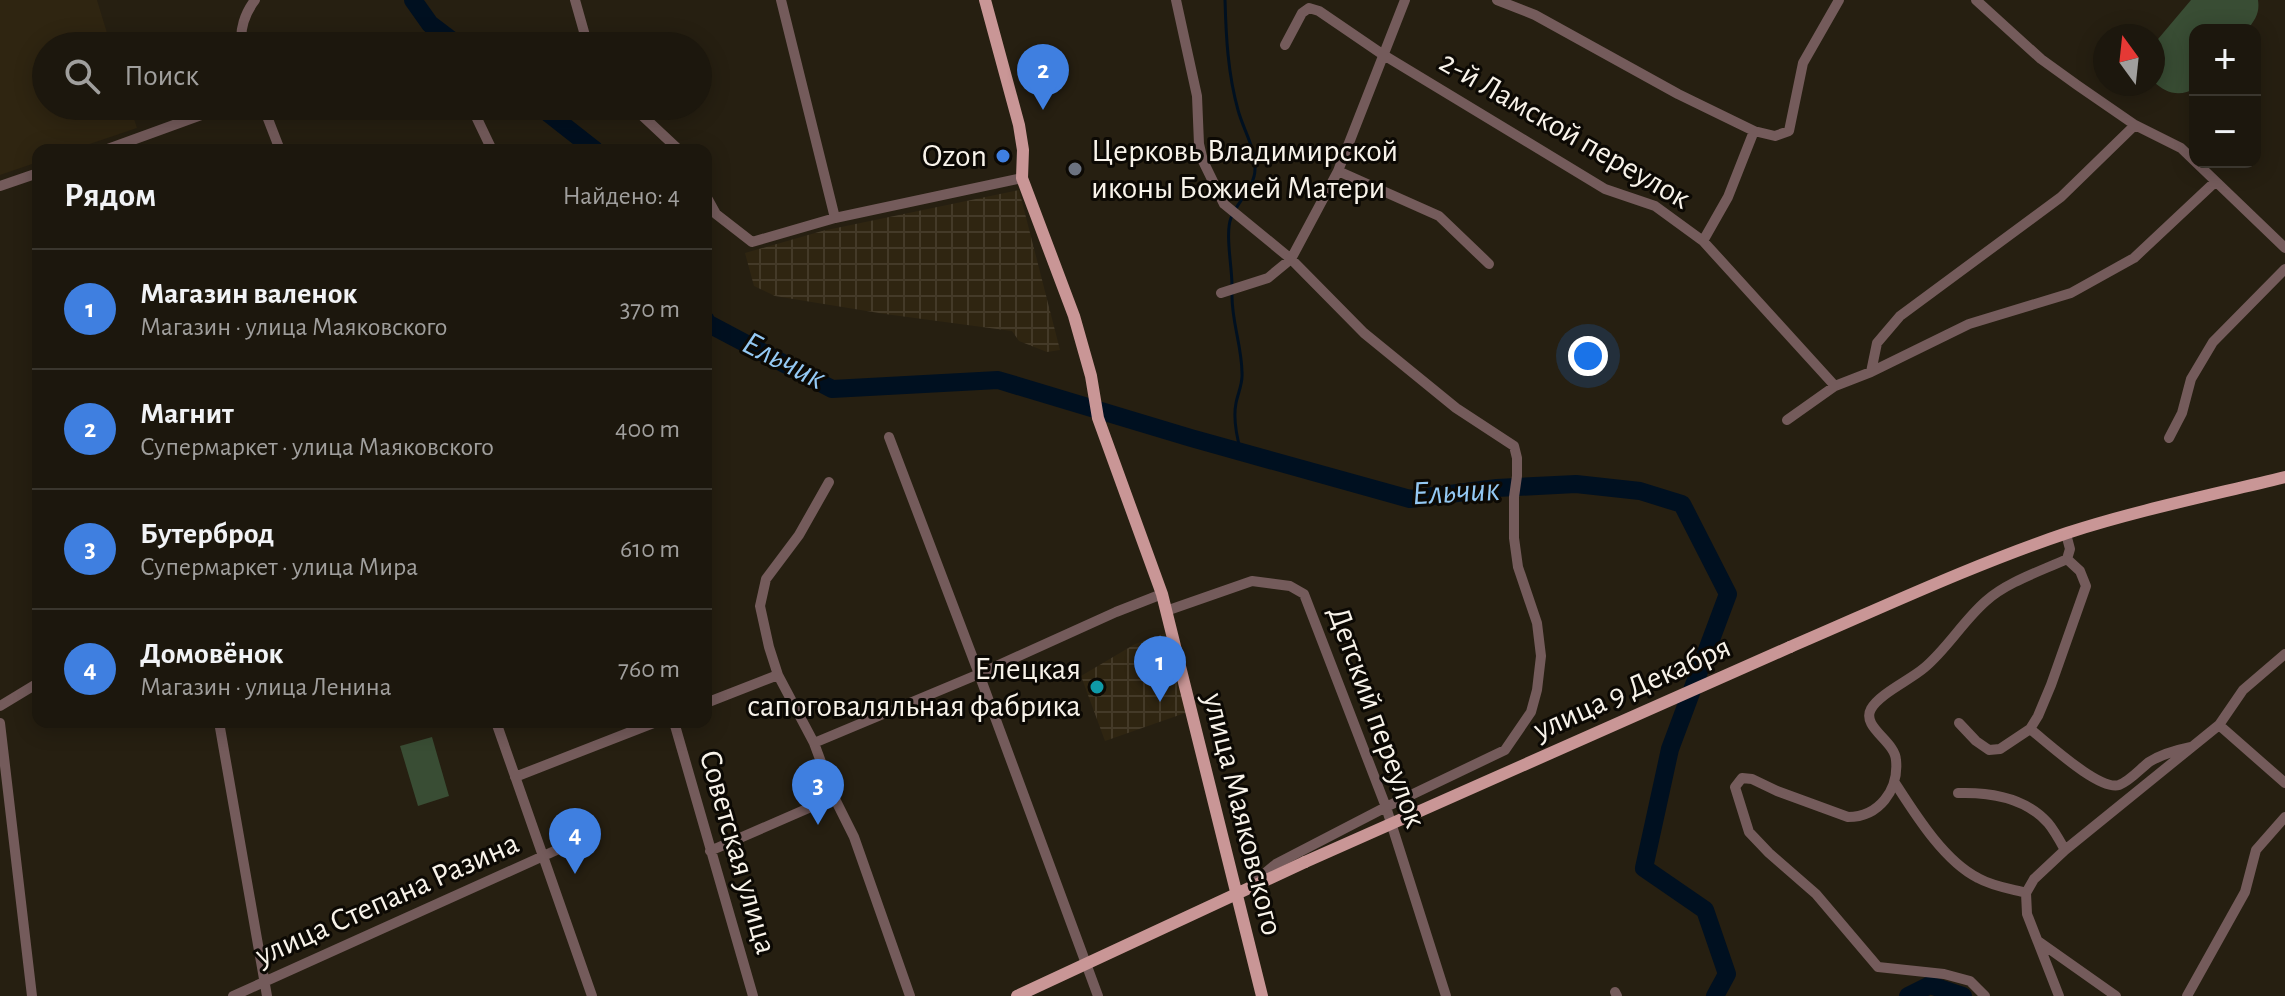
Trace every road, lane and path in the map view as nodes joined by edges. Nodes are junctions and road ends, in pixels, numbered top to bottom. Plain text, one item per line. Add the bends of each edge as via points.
1 (255, 0) edge
2 (575, 0) edge
3 (781, 0) edge
4 (985, 0) edge
5 (1176, 0) edge
6 (1405, 0) edge
7 (1497, 0) edge
8 (1839, 0) edge
9 (1976, 0) edge
10 (243, 32) edge
11 (584, 32) edge
12 (1285, 45) dead end
13 (1382, 54) junction
14 (190, 120) edge
15 (268, 120) edge
16 (478, 120) edge
17 (647, 120) edge
18 (2135, 125) junction
19 (1754, 131) junction
20 (129, 144) edge
21 (278, 144) edge
22 (489, 144) edge
23 (673, 144) edge
24 (1338, 171) junction
25 (32, 175) edge
26 (1022, 178) junction
27 (2215, 182) junction
28 (0, 186) edge
29 (712, 207) edge
30 (835, 218) junction
31 (1703, 241) junction
32 (2285, 248) edge
33 (1291, 259) junction
34 (1489, 264) dead end
35 (2285, 269) edge
36 (1221, 293) dead end
37 (1871, 372) junction
38 (1835, 386) junction
39 (1787, 420) dead end
40 (889, 437) dead end
41 (2169, 438) dead end
42 (2285, 477) edge
43 (829, 482) dead end
44 (2066, 534) junction
45 (2067, 559) junction
46 (1162, 594) junction
47 (1166, 611) junction
48 (2285, 654) edge
49 (979, 674) junction
50 (778, 675) junction
51 (32, 687) edge
52 (712, 701) edge
53 (0, 706) edge
54 (0, 723) edge
55 (1959, 723) dead end
56 (2219, 725) junction
57 (220, 728) edge
58 (498, 728) edge
59 (641, 728) edge
60 (676, 728) edge
61 (2030, 729) junction
62 (814, 743) junction
63 (2193, 746) junction
64 (515, 777) junction
65 (1895, 783) junction
66 (2285, 783) edge
67 (1958, 793) dead end
68 (834, 797) junction
69 (1386, 807) junction
70 (2285, 817) edge
71 (561, 848) dead end
72 (2065, 850) junction
73 (710, 851) junction
74 (542, 858) junction
75 (1241, 892) junction
76 (2026, 893) junction
77 (2036, 939) junction
78 (1088, 965) junction
79 (265, 983) junction
80 (32, 996) edge
81 (233, 996) edge
82 (267, 996) edge
83 (592, 996) edge
84 (753, 996) edge
85 (910, 996) edge
86 (1017, 996) edge
87 (1098, 996) edge
88 (1262, 996) edge
89 (1446, 996) edge
90 (1985, 996) edge
91 (2059, 996) edge
92 (2116, 996) edge
93 (2187, 996) edge

1 - 10 street via 246,12
2 - 11 street
3 - 30 street
4 - 26 main road via 1019,125
5 - 33 street via 1197,96 1203,161 1224,204
6 - 13 street
7 - 19 street
8 - 19 street via 1803,63 1789,131 1775,136
9 - 18 street via 2041,59
12 - 13 street, 2-й Ламской переулок via 1309,8
13 - 24 street
13 - 31 street, 2-й Ламской переулок via 1605,189 1655,206
14 - 20 street
15 - 21 street
16 - 22 street
17 - 23 street
18 - 27 street via 2181,148
18 - 37 street via 2061,197 1900,316 1877,343
19 - 31 street via 1728,197
24 - 33 street
24 - 34 street via 1439,216
25 - 28 street
26 - 30 street
26 - 46 main road, улица Маяковского via 1074,316 1098,418
27 - 32 street
27 - 37 street via 2134,258 2071,293 1969,324
29 - 30 street via 752,242
31 - 38 street, 2-й Ламской переулок
33 - 36 street via 1268,278
33 - 69 street via 1364,333 1456,408 1514,446 1517,458 1514,538 1541,656 1531,712 1505,750
35 - 41 street via 2213,342 2191,379
37 - 38 street
38 - 39 street
40 - 49 street
42 - 44 main road, улица 9 Декабря
43 - 50 street via 766,579 760,606
44 - 45 street
44 - 75 main road, улица 9 Декабря, bridge via 1790,647
45 - 61 street via 2086,586
45 - 65 street via 1987,600 1925,667 1870,710 1871,726 1893,748
46 - 47 main road, улица Маяковского
46 - 49 street
47 - 69 street, Детский переулок via 1252,581 1290,586 1304,594
47 - 75 main road, улица Маяковского
48 - 56 street via 2243,690
49 - 62 street
49 - 78 street
50 - 52 street
50 - 62 street
51 - 53 street
54 - 80 street
55 - 61 street via 1989,750 2000,749
56 - 63 street
56 - 66 street
57 - 79 street
58 - 64 street
59 - 64 street
60 - 73 street, Советская улица
61 - 63 street via 2094,780 2109,785 2120,785 2151,761
62 - 68 street
63 - 72 street
64 - 74 street
65 - 76 street via 1965,871
65 - 90 street via 1888,798 1860,817 1752,779 1742,778 1735,787 1749,832 1816,894 1878,967 1970,981
67 - 72 street via 1987,792 2017,802 2047,822
68 - 73 street
68 - 85 street via 854,837
69 - 75 street via 1276,864
69 - 89 street, Детский переулок
70 - 93 street via 2256,850 2245,892
71 - 74 street, улица Степана Разина
72 - 76 street
73 - 84 street, Советская улица
74 - 79 street, улица Степана Разина
74 - 83 street
75 - 78 main road, улица 9 Декабря
75 - 88 main road, улица Маяковского
76 - 77 street
77 - 91 street
77 - 92 street
78 - 86 main road, улица 9 Декабря
78 - 87 street
79 - 81 street, улица Степана Разина
79 - 82 street

